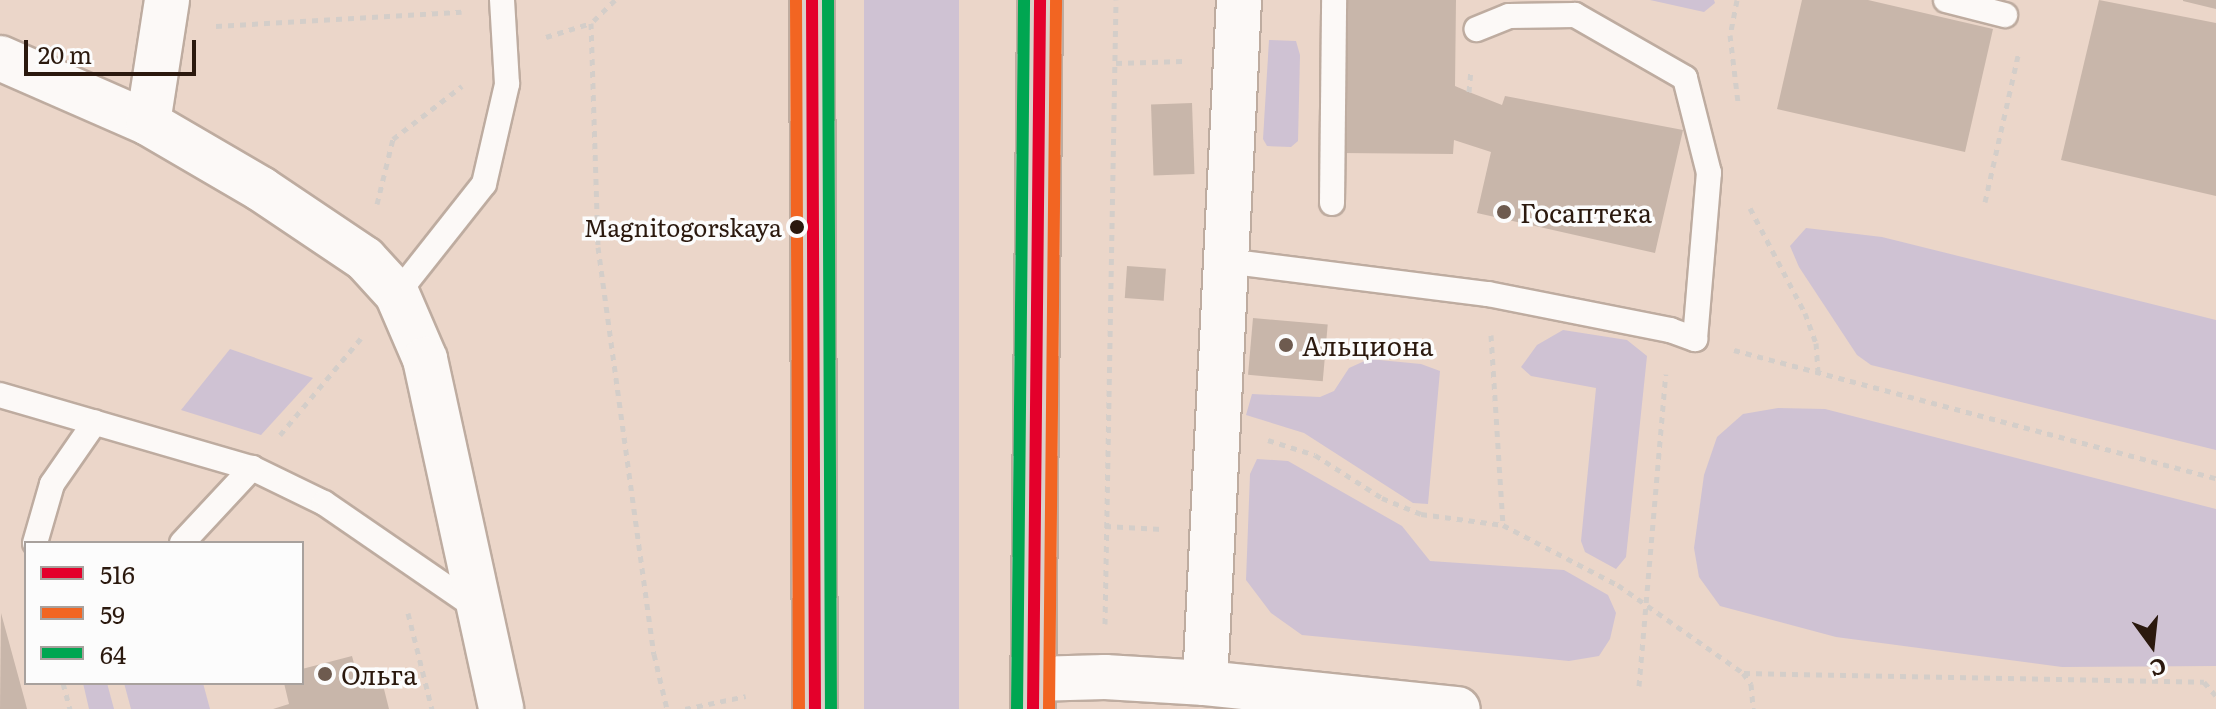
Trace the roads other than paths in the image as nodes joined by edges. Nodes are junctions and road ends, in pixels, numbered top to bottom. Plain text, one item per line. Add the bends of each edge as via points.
1 (812, 0) edge
2 (1040, 0) edge
3 (1239, 0) edge
4 (1334, 0) edge
5 (1946, 0) edge
6 (502, 5) edge
7 (166, 15) edge
8 (2005, 15) road end
9 (1477, 29) dead end
10 (0, 58) edge
11 (148, 123) junction
12 (1332, 203) dead end
13 (1226, 261) junction
14 (397, 294) junction
15 (0, 395) edge
16 (95, 422) junction
17 (252, 468) junction
18 (36, 541) edge
19 (184, 541) edge
20 (477, 608) junction
21 (1223, 693) edge
22 (1033, 694) edge
23 (501, 709) edge
24 (815, 709) edge
25 (1458, 709) edge

1 - 24 highway
2 - 22 highway
3 - 13 street
4 - 12 lane
5 - 8 lane
6 - 14 lane via 507,84 484,184
7 - 11 street
9 - 13 lane via 1509,16 1575,15 1685,78 1709,173 1695,339 1488,294
10 - 11 street
11 - 14 street via 365,259
13 - 21 street
14 - 20 street via 425,359
15 - 16 lane
16 - 17 lane
16 - 18 lane via 52,484
17 - 19 lane
17 - 20 lane via 324,503
20 - 23 street
21 - 22 street via 1105,677
21 - 25 street

